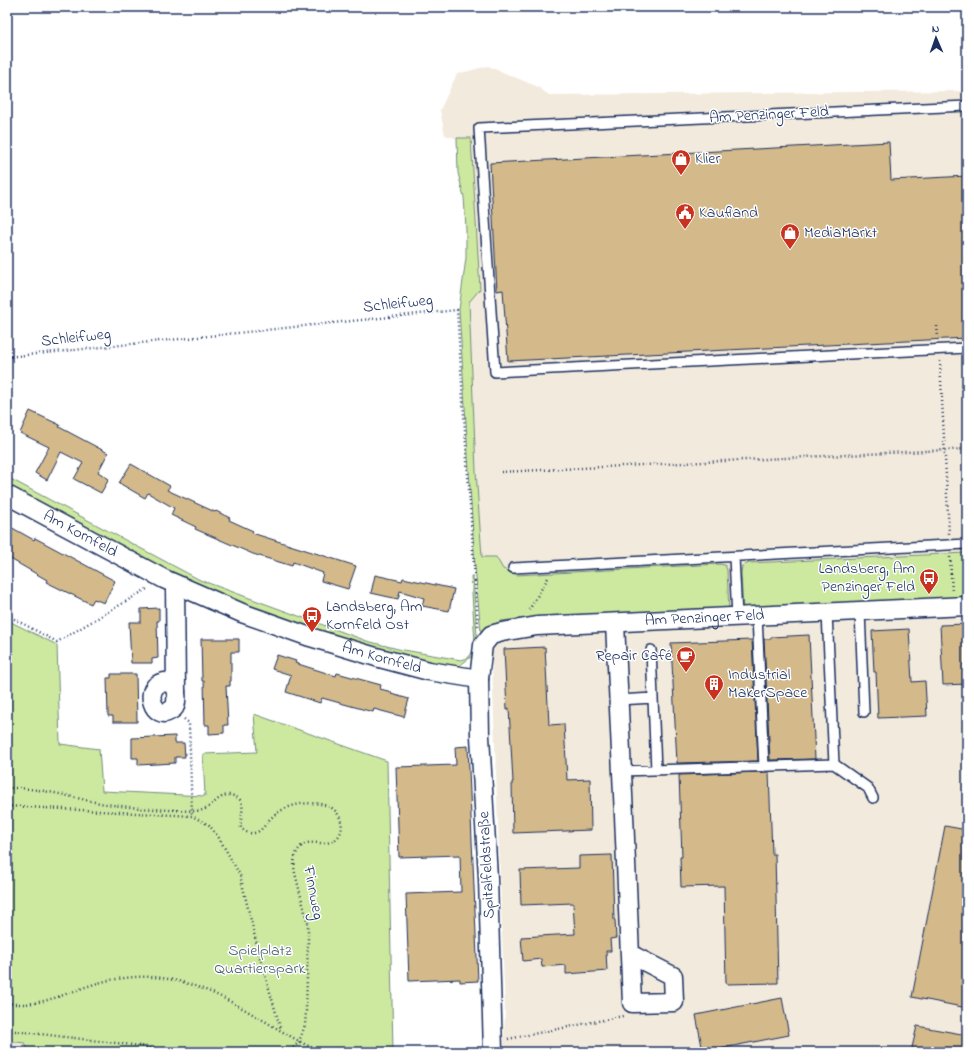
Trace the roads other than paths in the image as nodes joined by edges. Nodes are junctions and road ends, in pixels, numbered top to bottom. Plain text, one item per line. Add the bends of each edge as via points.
1 (967, 106) edge
2 (967, 348) edge
3 (7, 495) edge
4 (967, 544) edge
5 (734, 557) junction
6 (513, 568) dead end
7 (170, 581) junction
8 (960, 606) edge
9 (860, 611) junction
10 (827, 613) junction
11 (757, 616) junction
12 (737, 617) junction
13 (615, 623) junction
14 (651, 650) dead end
15 (479, 679) junction
16 (653, 698) junction
17 (175, 700) road end
18 (619, 700) junction
19 (864, 712) dead end
20 (834, 764) junction
21 (764, 767) junction
22 (656, 770) junction
23 (622, 771) junction
24 (873, 798) dead end
25 (630, 954) junction
26 (494, 1047) edge

1 - 2 lane, Am Penzinger Feld via 479,128 495,372
3 - 7 street, Am Kornfeld
4 - 5 lane
5 - 6 lane
5 - 12 lane
7 - 15 street, Am Kornfeld via 242,613 310,637 429,671
7 - 17 street
8 - 9 street, Am Penzinger Feld
9 - 10 street, Am Penzinger Feld
9 - 19 lane
10 - 11 street, Am Penzinger Feld
10 - 20 lane
11 - 12 street, Am Penzinger Feld
11 - 21 lane
12 - 13 street, Am Penzinger Feld
13 - 15 street, Am Penzinger Feld via 537,626 491,635 483,645
13 - 18 street
14 - 16 lane
15 - 26 street, Spitalfeldstraße
16 - 18 lane
16 - 22 lane
18 - 23 street
20 - 21 lane
20 - 24 lane via 868,788
21 - 22 lane
22 - 23 lane
23 - 25 street
25 - 25 street via 632,1003 674,1002 674,976

